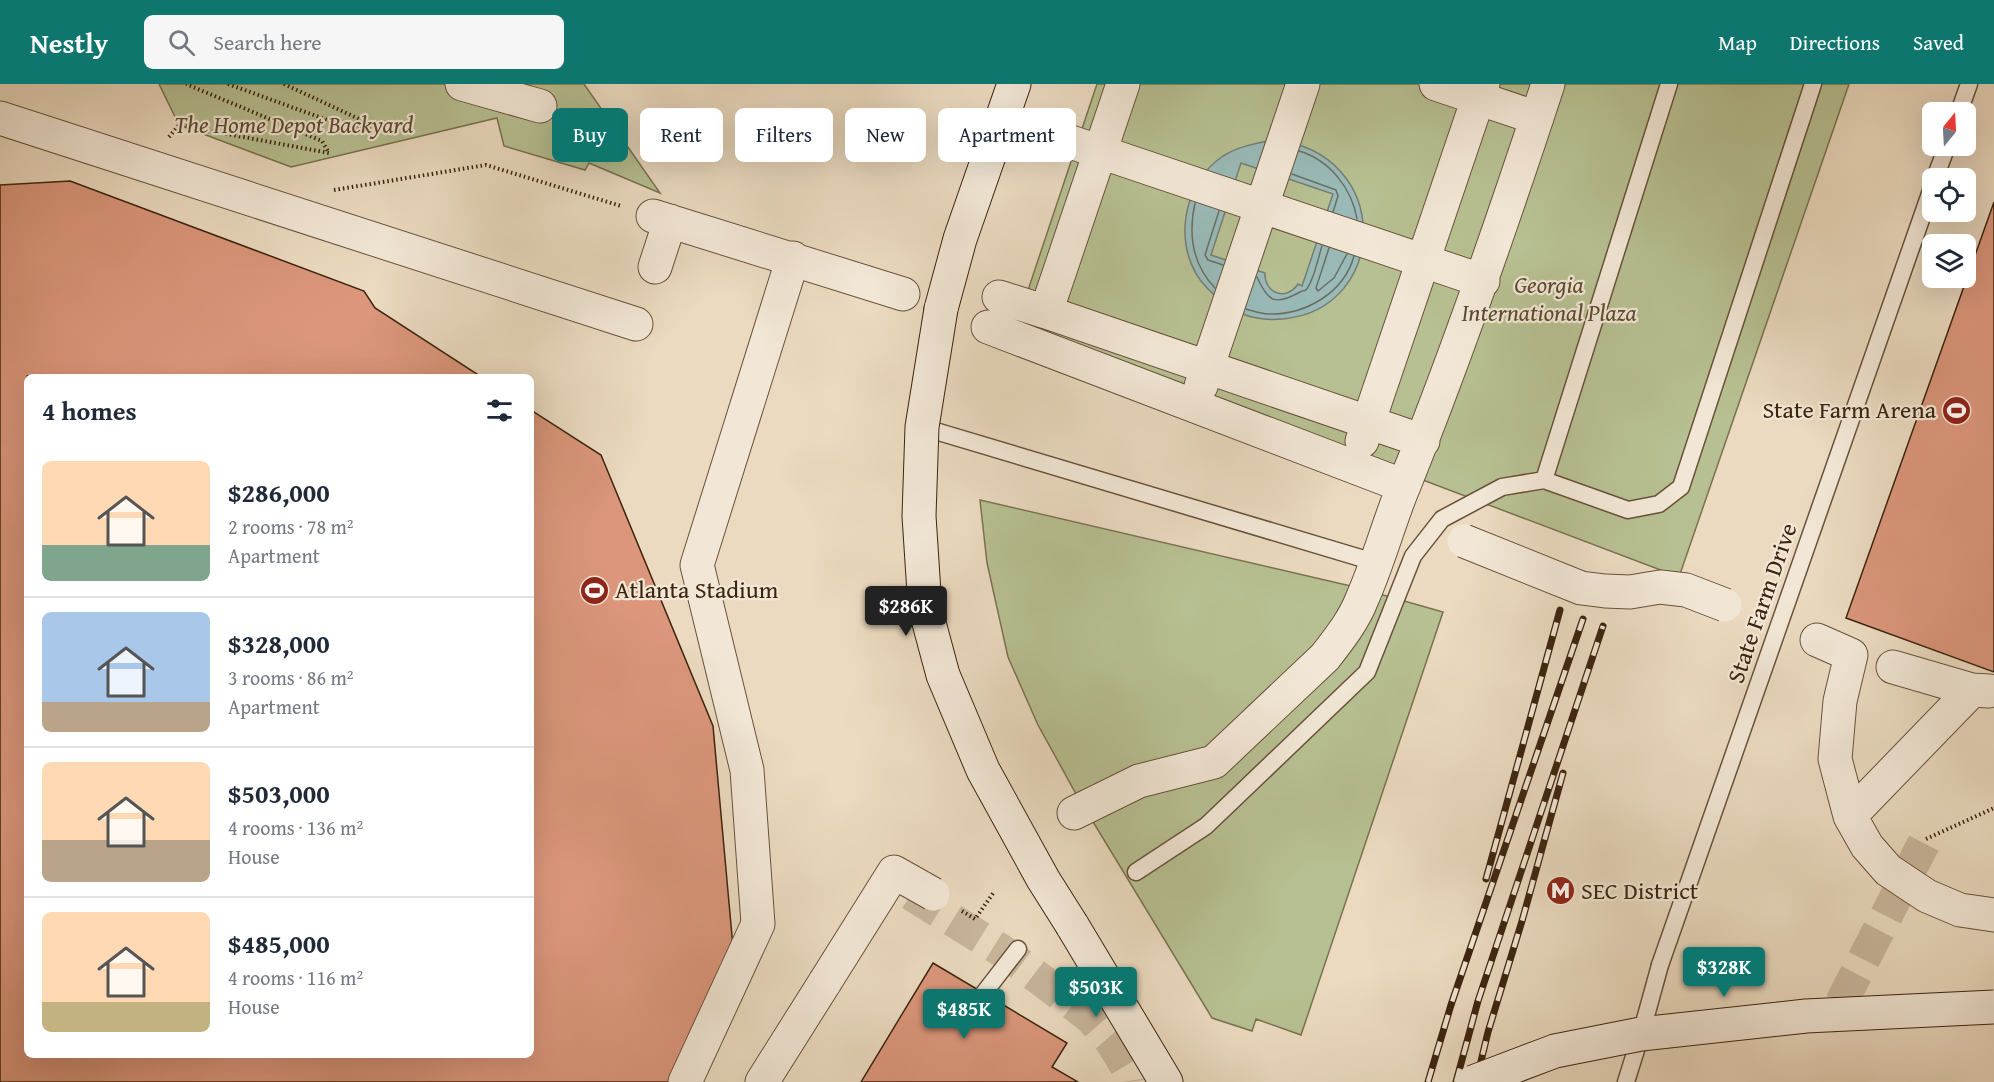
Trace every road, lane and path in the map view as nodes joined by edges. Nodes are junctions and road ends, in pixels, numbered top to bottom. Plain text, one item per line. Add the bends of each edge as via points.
1 (186, 84) edge
2 (228, 84) edge
3 (284, 84) edge
4 (462, 84) edge
5 (1014, 84) edge
6 (1123, 84) edge
7 (1303, 84) edge
8 (1436, 84) edge
9 (1548, 84) edge
10 (1669, 84) edge
11 (1813, 84) edge
12 (1969, 84) edge
13 (1481, 91) edge
14 (1963, 102) edge
15 (540, 106) dead end
16 (0, 118) edge
17 (1537, 118) junction
18 (179, 125) dead end
19 (1076, 144) edge
20 (1100, 152) junction
21 (323, 192) dead end
22 (1263, 207) junction
23 (1922, 217) edge
24 (662, 219) junction
25 (793, 258) junction
26 (655, 267) dead end
27 (1483, 281) junction
28 (903, 294) dead end
29 (1046, 312) junction
30 (636, 324) dead end
31 (1194, 405) junction
32 (1369, 422) junction
33 (922, 427) junction
34 (1423, 441) junction
35 (1354, 466) junction
36 (1544, 480) junction
37 (1404, 486) junction
38 (1464, 541) dead end
39 (1364, 559) dead end
40 (1725, 605) dead end
41 (1816, 640) dead end
42 (1893, 667) dead end
43 (1983, 691) edge
44 (1994, 808) edge
45 (1074, 813) dead end
46 (1850, 816) junction
47 (1926, 839) tunnel mouth
48 (1136, 872) dead end
49 (994, 892) dead end
50 (933, 894) tunnel mouth
51 (1994, 915) edge
52 (975, 919) dead end
53 (1018, 949) dead end
54 (984, 993) dead end
55 (1994, 1007) edge
56 (1641, 1034) junction
57 (685, 1082) edge
58 (762, 1082) edge
59 (1166, 1082) edge
60 (1473, 1082) edge
61 (1626, 1082) edge

1 - 18 path via 322,141 328,153
2 - 3 path via 341,125 387,132
4 - 15 street
5 - 33 street, bridge via 960,239 941,309
6 - 20 street
7 - 22 street
8 - 13 street
9 - 17 street
10 - 36 lane
11 - 36 lane via 1681,487 1659,504 1628,510
12 - 14 lane
13 - 17 street
13 - 32 street
16 - 30 street
17 - 27 street
19 - 20 street
20 - 22 street
20 - 29 street
21 - 24 path via 486,165
22 - 27 street
22 - 31 street
23 - 56 lane, State Farm Drive, bridge via 1660,965
24 - 25 street
24 - 26 street
25 - 28 street
25 - 57 street via 697,565 747,770 758,924
27 - 34 street
29 - 31 street via 993,312
29 - 32 street
31 - 35 street
32 - 34 street
32 - 35 street
33 - 39 lane
33 - 59 street, bridge via 919,516 925,608 943,675 983,770 1043,879
34 - 37 street
35 - 37 street
36 - 48 lane via 1502,487 1442,519 1413,556 1367,672 1206,826
37 - 45 street via 1362,601 1325,657 1214,762 1139,781
38 - 40 street, bridge via 1581,588 1630,592 1660,587 1686,590
41 - 46 street via 1851,655 1840,701 1835,759
42 - 43 street
43 - 46 street
44 - 47 path
46 - 51 street via 1867,846 1888,870 1927,897 1960,910
49 - 52 path
50 - 58 street, bridge via 894,872
53 - 54 lane
55 - 56 street, bridge via 1806,1016
56 - 60 street, bridge via 1555,1051
56 - 61 lane, State Farm Drive

